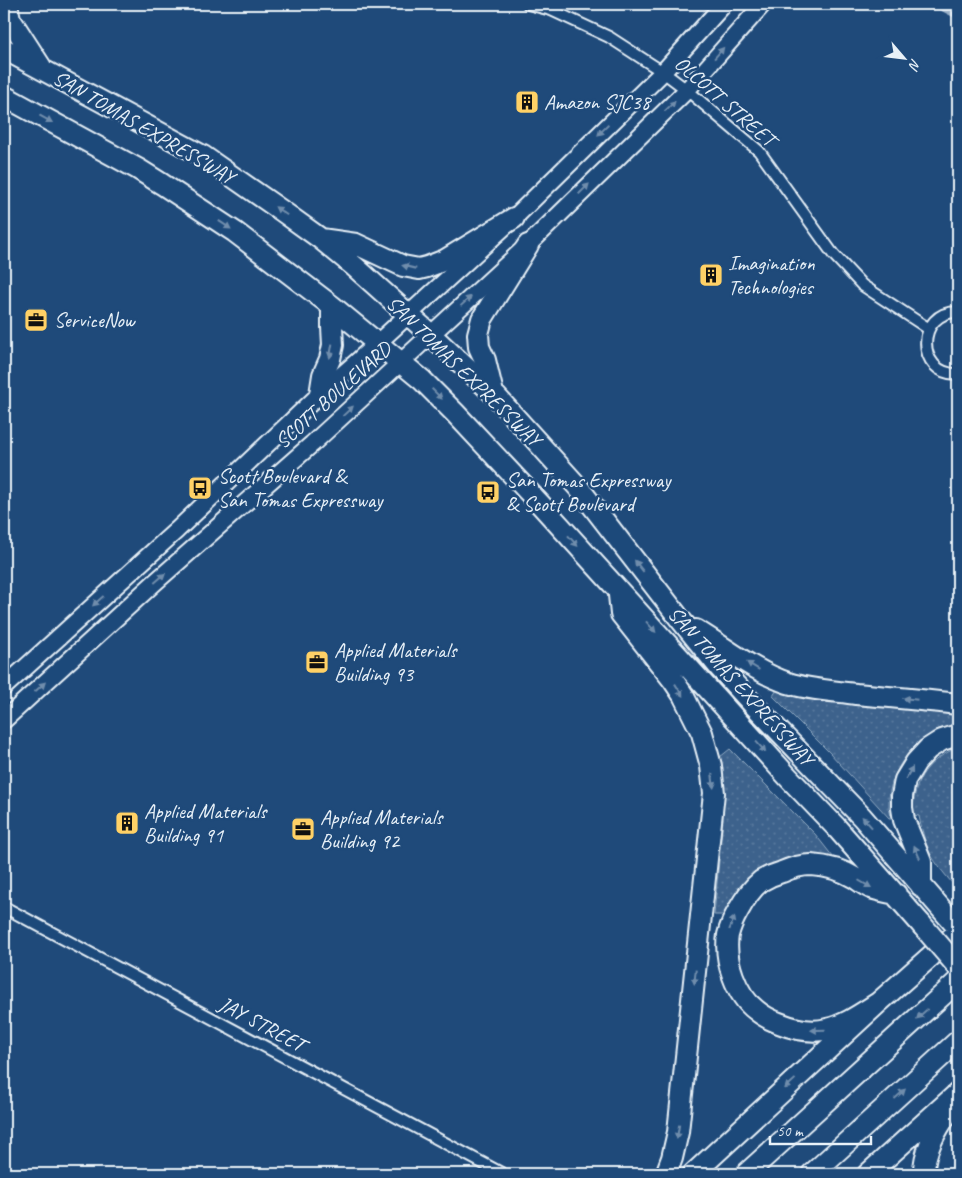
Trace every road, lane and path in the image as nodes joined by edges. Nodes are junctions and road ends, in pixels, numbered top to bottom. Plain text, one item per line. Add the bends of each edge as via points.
1 (7, 4) edge
2 (528, 4) edge
3 (724, 4) edge
4 (763, 4) edge
5 (4, 49) edge
6 (42, 69) junction
7 (663, 72) junction
8 (687, 90) junction
9 (8, 101) edge
10 (514, 218) junction
11 (321, 239) junction
12 (528, 245) junction
13 (332, 306) junction
14 (958, 312) edge
15 (408, 314) junction
16 (929, 329) junction
17 (431, 335) junction
18 (377, 343) junction
19 (401, 361) junction
20 (958, 374) edge
21 (493, 393) junction
22 (320, 394) junction
23 (618, 591) junction
24 (680, 619) junction
25 (4, 687) edge
26 (958, 704) edge
27 (4, 720) edge
28 (958, 735) edge
29 (922, 886) junction
30 (896, 894) junction
31 (4, 907) edge
32 (958, 930) edge
33 (958, 967) edge
34 (958, 982) edge
35 (878, 1003) junction
36 (958, 1041) edge
37 (958, 1093) edge
38 (958, 1099) edge
39 (503, 1174) edge
40 (666, 1174) edge
41 (693, 1174) edge
42 (746, 1174) edge
43 (812, 1174) edge
44 (868, 1174) edge
45 (924, 1174) edge

1 - 6 highway via 10,19
2 - 7 street, OLCOTT STREET via 551,10 609,37
3 - 7 main road, SCOTT BOULEVARD
8 -> 4 main road, SCOTT BOULEVARD
5 - 6 highway, SAN TOMAS EXPRESSWAY
11 -> 6 highway, SAN TOMAS EXPRESSWAY via 203,156
7 - 8 street, OLCOTT STREET
7 -> 10 main road, SCOTT BOULEVARD
12 -> 8 main road, SCOTT BOULEVARD
8 - 16 street, OLCOTT STREET via 759,150 833,254 862,286
9 -> 13 highway, SAN TOMAS EXPRESSWAY via 162,184 235,232
10 -> 11 highway via 445,260 419,269 404,266 356,244
10 - 15 main road, SCOTT BOULEVARD
11 - 15 highway, SAN TOMAS EXPRESSWAY
17 -> 12 main road, SCOTT BOULEVARD
12 - 21 highway via 479,328 479,346 486,360
13 - 18 highway, SAN TOMAS EXPRESSWAY
13 -> 22 highway via 333,345
14 - 16 street via 943,315
15 - 17 highway, SAN TOMAS EXPRESSWAY
15 - 18 main road, SCOTT BOULEVARD
16 - 20 street via 926,350 930,360 936,368
17 - 19 main road, SCOTT BOULEVARD
17 - 21 highway, SAN TOMAS EXPRESSWAY
18 - 19 highway, SAN TOMAS EXPRESSWAY
18 - 22 main road, SCOTT BOULEVARD
19 -> 23 highway, SAN TOMAS EXPRESSWAY via 455,413
27 -> 19 main road, SCOTT BOULEVARD
24 -> 21 highway, SAN TOMAS EXPRESSWAY via 578,487
22 -> 25 main road, SCOTT BOULEVARD
23 -> 30 highway, SAN TOMAS EXPRESSWAY
23 -> 40 highway via 621,614 672,680 702,733 714,793 678,1132
26 -> 24 highway via 805,688 788,683 753,666
29 -> 24 highway, SAN TOMAS EXPRESSWAY via 862,817 752,703
29 -> 28 highway via 921,862 902,808 905,780 928,749
29 - 32 highway, SAN TOMAS EXPRESSWAY
30 - 33 highway, SAN TOMAS EXPRESSWAY, bridge
35 -> 30 highway via 845,1023 826,1030 802,1030 773,1021 755,1010 734,980 727,949 728,935 742,903 752,890 773,875 793,867 826,867 847,874 869,888
31 - 39 street, JAY STREET
32 - 35 highway
34 -> 42 highway
35 -> 41 highway
43 -> 36 highway
37 - 44 highway
38 - 45 highway via 936,1130

